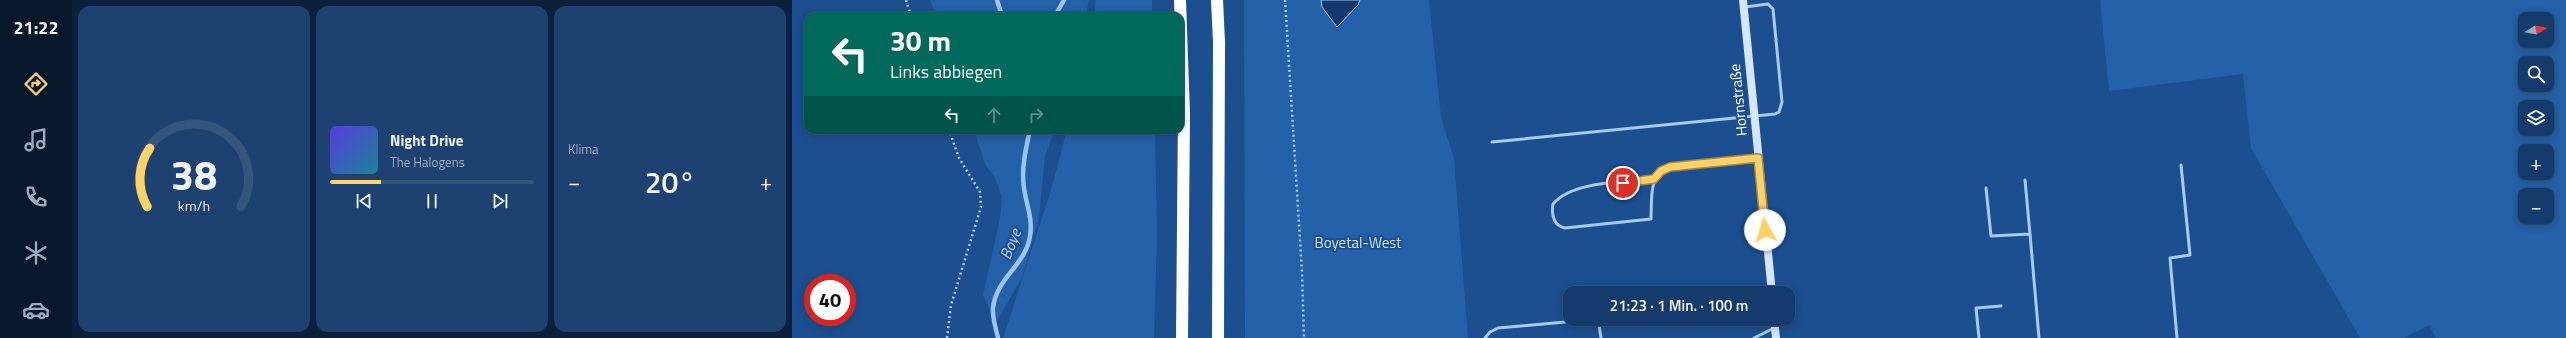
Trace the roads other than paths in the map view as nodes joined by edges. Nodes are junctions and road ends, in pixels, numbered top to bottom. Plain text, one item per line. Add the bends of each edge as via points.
1 (1180, 0) edge
2 (1217, 0) edge
3 (1743, 4) edge
4 (1180, 12) edge
5 (1754, 117) junction
6 (1184, 134) edge
7 (1492, 142) dead end
8 (1758, 158) junction
9 (2181, 165) dead end
10 (1654, 179) junction
11 (2025, 180) dead end
12 (1986, 188) dead end
13 (2030, 234) junction
14 (1771, 286) edge
15 (2001, 306) dead end
16 (1771, 326) edge
17 (1775, 326) edge
18 (1182, 338) edge
19 (1218, 338) edge
20 (1485, 338) edge
21 (1601, 338) edge
22 (1754, 338) edge
23 (1776, 338) edge
24 (1979, 338) edge
25 (2039, 338) edge
26 (2177, 338) edge

1 - 4 highway
2 - 19 highway
3 - 5 street, Hornstraße
3 - 5 lane via 1768,4 1772,9 1782,102 1779,112
5 - 7 lane
5 - 8 street, Hornstraße
6 - 18 highway
8 - 10 lane via 1670,167 1661,171
8 - 14 street, Hornstraße
9 - 26 lane via 2190,255 2170,258
10 - 10 lane via 1651,219 1566,228 1560,227 1554,220 1553,204 1560,196 1576,188
11 - 13 lane
12 - 13 lane via 1991,236
13 - 25 lane
15 - 24 lane via 1976,308
16 - 22 lane
17 - 23 street
20 - 21 lane via 1498,328 1598,319

